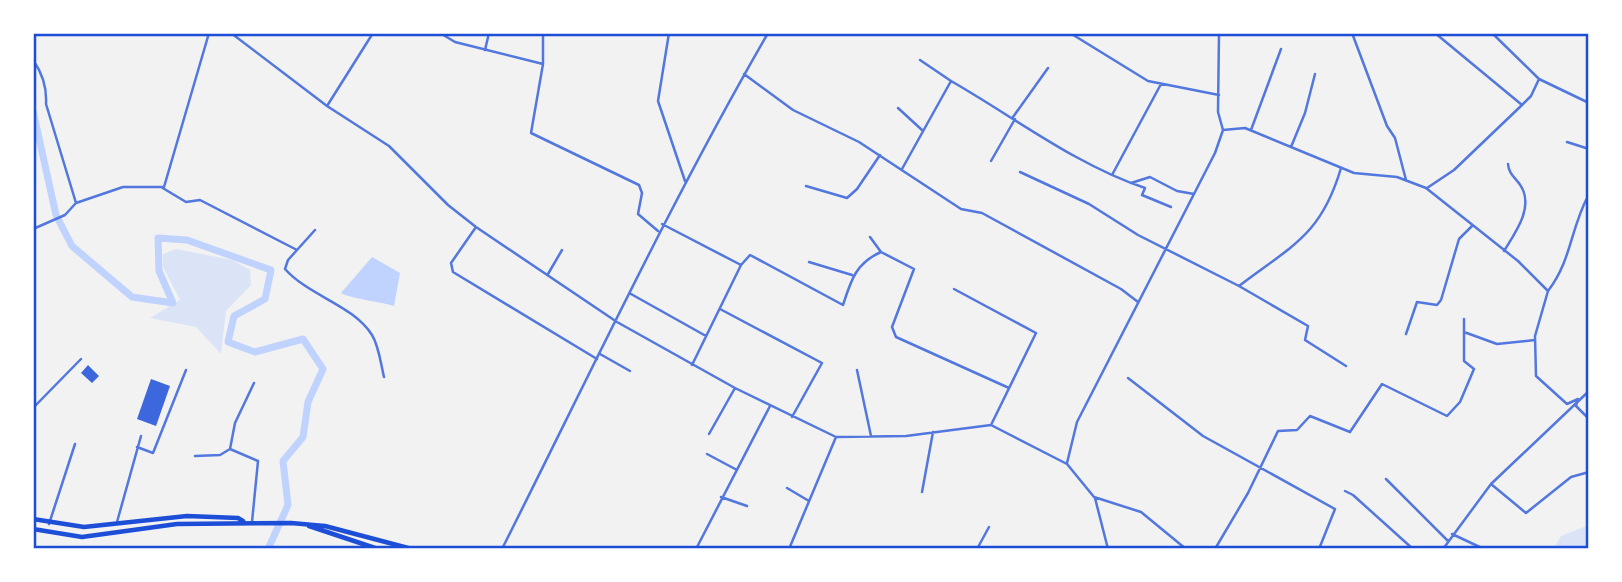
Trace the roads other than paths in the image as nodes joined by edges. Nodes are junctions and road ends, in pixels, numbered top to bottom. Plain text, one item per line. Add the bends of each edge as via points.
1 (209, 33) edge
2 (231, 33) edge
3 (373, 33) edge
4 (440, 33) edge
5 (489, 33) edge
6 (543, 33) edge
7 (669, 33) edge
8 (768, 33) edge
9 (1070, 33) edge
10 (1219, 33) edge
11 (1352, 33) edge
12 (1435, 33) edge
13 (1492, 33) edge
14 (1281, 49) dead end
15 (485, 50) junction
16 (33, 60) edge
17 (920, 60) dead end
18 (543, 64) junction
19 (1048, 68) dead end
20 (744, 74) junction
21 (1315, 74) dead end
22 (1539, 79) junction
23 (951, 81) junction
24 (1161, 84) junction
25 (1219, 95) junction
26 (1589, 103) edge
27 (1522, 105) junction
28 (327, 106) junction
29 (898, 108) dead end
30 (1014, 118) junction
31 (922, 130) junction
32 (1223, 130) junction
33 (1251, 130) junction
34 (1567, 142) dead end
35 (1291, 146) junction
36 (1589, 149) edge
37 (880, 155) junction
38 (991, 161) dead end
39 (1508, 164) dead end
40 (1341, 167) junction
41 (902, 169) junction
42 (1020, 172) dead end
43 (1112, 176) junction
44 (1406, 180) junction
45 (685, 181) junction
46 (1131, 183) junction
47 (806, 186) dead end
48 (161, 187) junction
49 (1426, 188) junction
50 (1194, 194) junction
51 (1588, 196) edge
52 (76, 203) junction
53 (1171, 207) dead end
54 (662, 223) junction
55 (1472, 226) junction
56 (476, 228) junction
57 (33, 229) edge
58 (315, 230) dead end
59 (659, 230) junction
60 (870, 237) dead end
61 (1167, 249) junction
62 (297, 250) junction
63 (562, 250) dead end
64 (1504, 251) junction
65 (881, 252) junction
66 (809, 262) dead end
67 (741, 265) junction
68 (548, 274) junction
69 (852, 275) junction
70 (1239, 286) junction
71 (954, 289) dead end
72 (1548, 291) junction
73 (631, 294) junction
74 (1138, 302) junction
75 (843, 305) junction
76 (720, 309) junction
77 (848, 309) dead end
78 (1464, 318) dead end
79 (617, 322) junction
80 (1463, 332) junction
81 (1406, 334) dead end
82 (706, 336) junction
83 (1535, 341) junction
84 (600, 354) junction
85 (81, 359) dead end
86 (597, 359) junction
87 (692, 365) junction
88 (1346, 366) dead end
89 (186, 370) dead end
90 (857, 370) dead end
91 (631, 371) dead end
92 (384, 377) dead end
93 (1128, 378) dead end
94 (254, 383) dead end
95 (735, 388) junction
96 (1009, 388) junction
97 (1589, 391) edge
98 (1578, 399) junction
99 (770, 407) junction
100 (33, 408) edge
101 (792, 417) junction
102 (1589, 419) edge
103 (991, 425) junction
104 (933, 432) junction
105 (709, 434) dead end
106 (141, 436) dead end
107 (871, 436) junction
108 (836, 437) junction
109 (75, 443) dead end
110 (137, 447) junction
111 (230, 449) junction
112 (707, 454) dead end
113 (195, 456) dead end
114 (1067, 464) junction
115 (1259, 466) junction
116 (737, 470) junction
117 (1589, 472) edge
118 (1386, 479) dead end
119 (1491, 484) junction
120 (787, 488) dead end
121 (1345, 491) dead end
122 (922, 492) dead end
123 (721, 497) junction
124 (1094, 497) junction
125 (809, 500) junction
126 (747, 506) dead end
127 (33, 519) edge
128 (117, 522) junction
129 (243, 522) junction
130 (254, 522) junction
131 (49, 524) junction
132 (309, 526) junction
133 (989, 527) dead end
134 (33, 529) edge
135 (1452, 534) junction
136 (1448, 541) junction
137 (367, 547) edge
138 (378, 549) edge
139 (412, 549) edge
140 (502, 549) edge
141 (696, 549) edge
142 (789, 549) edge
143 (977, 549) edge
144 (1108, 549) edge
145 (1186, 549) edge
146 (1215, 549) edge
147 (1319, 549) edge
148 (1413, 549) edge
149 (1443, 549) edge
150 (1484, 549) edge

1 - 48 street
2 - 28 street
3 - 28 street
4 - 15 street
5 - 15 street
6 - 18 street
7 - 45 street via 657,102
8 - 20 street
9 - 24 street via 1148,81
10 - 25 street
11 - 44 street via 1395,138
12 - 27 street
13 - 22 street
14 - 33 street
15 - 18 street
16 - 52 street via 44,80 46,104
17 - 23 street
18 - 59 street via 531,133 639,185 638,214
19 - 30 street
20 - 37 street via 793,110
20 - 45 street
21 - 35 street via 1306,113
22 - 26 street
22 - 27 street
23 - 30 street
23 - 31 street
24 - 25 street
24 - 43 street
25 - 32 street
27 - 49 street via 1454,170
28 - 56 street via 389,146
29 - 31 street
30 - 38 street
30 - 43 street
31 - 41 street
32 - 33 street
32 - 50 street
33 - 35 street
34 - 36 street
35 - 40 street
37 - 41 street
37 - 47 street via 847,198
39 - 64 street via 1509,173 1523,189 1525,212
40 - 44 street
40 - 70 street via 1331,200 1302,239
41 - 74 street via 961,209 982,213
42 - 61 street via 1089,204
43 - 46 street
44 - 49 street
45 - 54 street
46 - 50 street via 1150,177
46 - 53 street via 1145,188 1142,195 1148,199
48 - 52 street via 123,187
48 - 62 street via 186,202 200,200
49 - 55 street
50 - 61 street
51 - 72 street via 1568,259
52 - 57 street via 65,215
54 - 59 street
54 - 67 street
55 - 64 street
55 - 81 street via 1459,239 1441,300 1437,305 1417,302
56 - 68 street
56 - 86 street via 451,262 453,272
58 - 62 street
59 - 73 street
60 - 65 street
61 - 70 street
61 - 74 street
62 - 92 street via 285,269 373,336
63 - 68 street
64 - 72 street
65 - 69 street via 866,258
65 - 96 street via 914,269 892,327 897,337
66 - 69 street
67 - 75 street via 750,255
67 - 76 street
68 - 79 street
69 - 75 street
70 - 88 street via 1308,326 1305,340
71 - 96 street via 1036,332
72 - 83 street
73 - 79 street
73 - 82 street
74 - 114 street via 1077,422
75 - 77 street
76 - 82 street
76 - 101 street via 822,363
78 - 80 street
79 - 84 street
79 - 87 street
80 - 83 street via 1497,344
80 - 115 street via 1464,361 1474,369 1460,402 1447,416 1382,384 1350,432 1310,416 1297,430 1278,431
82 - 87 street
83 - 98 street via 1536,376 1567,404
84 - 86 street
84 - 91 street
85 - 100 street
86 - 140 street
87 - 95 street
89 - 110 street via 153,453
90 - 107 street
93 - 115 street via 1203,436
94 - 111 street via 234,423
95 - 99 street
95 - 105 street
96 - 103 street
97 - 98 street
98 - 102 street via 1576,406
98 - 119 street
99 - 101 street
99 - 116 street
101 - 108 street
103 - 104 street
103 - 114 street
104 - 107 street
104 - 122 street
106 - 110 street
107 - 108 street
108 - 125 street
109 - 131 street
110 - 128 street
111 - 113 street via 220,455
111 - 130 street via 257,461
112 - 116 street
114 - 124 street
115 - 146 street
115 - 147 street via 1335,509
116 - 123 street
117 - 119 street via 1571,477 1526,513
118 - 136 street
119 - 135 street
120 - 125 street
121 - 148 street
123 - 126 street
123 - 141 street
124 - 144 street
124 - 145 street via 1141,512
125 - 142 street
127 - 131 main road
128 - 129 main road via 187,516
128 - 131 main road via 84,527
129 - 130 main road
129 - 134 main road via 177,524 82,537
130 - 132 main road
132 - 137 main road
132 - 139 main road
133 - 143 street
135 - 136 street
135 - 150 street
136 - 149 street
137 - 138 main road

